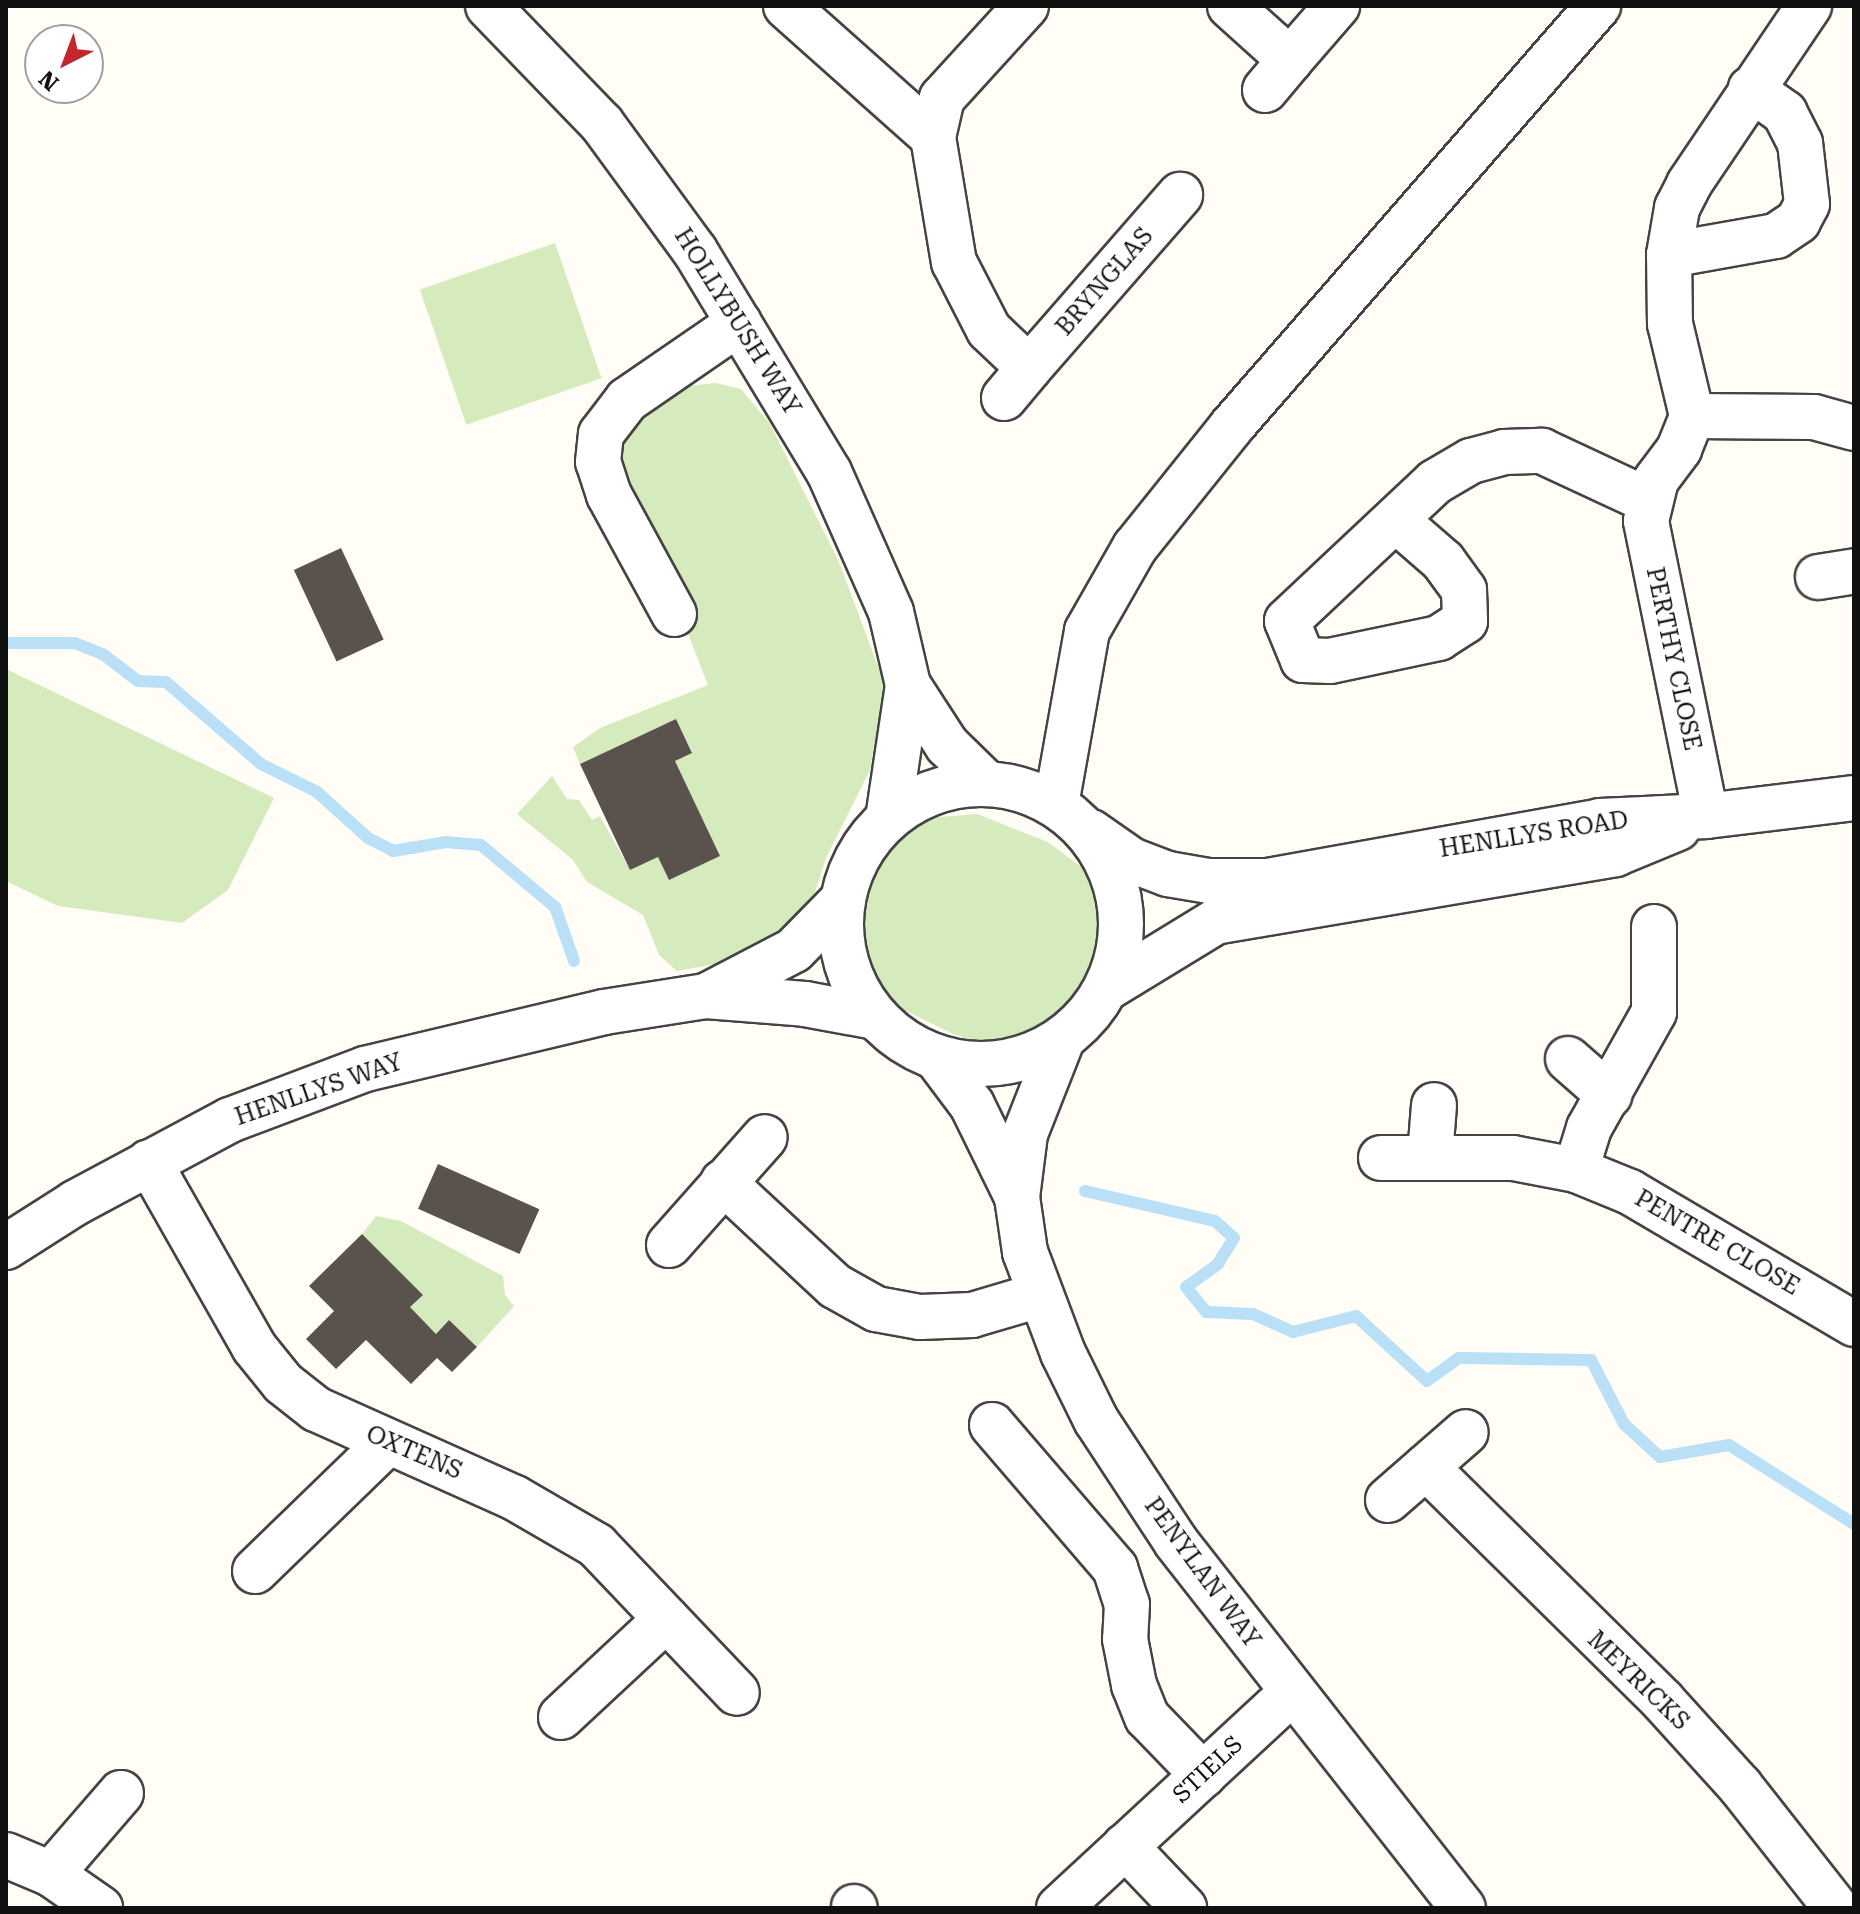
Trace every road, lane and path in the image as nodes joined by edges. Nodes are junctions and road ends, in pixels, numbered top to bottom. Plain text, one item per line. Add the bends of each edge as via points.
1 (488, 6) edge
2 (786, 6) edge
3 (1026, 6) edge
4 (1230, 6) edge
5 (1337, 6) edge
6 (1598, 6) edge
7 (1809, 6) edge
8 (1751, 89) junction
9 (933, 137) junction
10 (1180, 195) dead end
11 (1669, 255) junction
12 (739, 323) junction
13 (1692, 416) junction
14 (1854, 428) edge
15 (1649, 501) junction
16 (1397, 521) dead end
17 (674, 614) dead end
18 (908, 685) junction
19 (986, 783) junction
20 (1854, 798) edge
21 (1069, 816) junction
22 (1706, 816) junction
23 (888, 819) junction
24 (843, 900) junction
25 (1654, 927) dead end
26 (1107, 988) junction
27 (706, 996) junction
28 (876, 1017) junction
29 (1062, 1040) junction
30 (936, 1057) junction
31 (1568, 1059) dead end
32 (1609, 1095) junction
33 (1434, 1105) dead end
34 (765, 1137) dead end
35 (1430, 1156) junction
36 (1381, 1158) dead end
37 (149, 1162) junction
38 (1576, 1170) junction
39 (723, 1182) junction
40 (1017, 1197) junction
41 (669, 1245) dead end
42 (6, 1247) edge
43 (1040, 1295) junction
44 (1854, 1324) edge
45 (992, 1425) dead end
46 (1466, 1432) dead end
47 (388, 1442) junction
48 (1426, 1467) junction
49 (1388, 1500) dead end
50 (255, 1571) dead end
51 (666, 1619) junction
52 (737, 1693) dead end
53 (1291, 1693) junction
54 (561, 1717) dead end
55 (1203, 1775) junction
56 (121, 1793) dead end
57 (1125, 1846) junction
58 (6, 1855) edge
59 (51, 1874) junction
60 (100, 1908) edge
61 (1059, 1908) edge
62 (1184, 1908) edge
63 (1463, 1908) edge
64 (1836, 1908) edge

1 - 12 street, HOLLYBUSH WAY via 602,124 695,251
2 - 9 street
3 - 9 street, BRYNGLAS via 942,98
4 - 5 street via 1278,75
6 - 21 street via 1250,404 1135,547 1087,631
7 - 8 street
8 - 11 street via 1677,208
8 - 11 street via 1785,113 1800,143 1807,204 1798,221 1776,236
9 - 10 street, BRYNGLAS via 954,262 1016,383
11 - 13 street via 1670,324
12 - 17 street via 616,409 601,434 598,462 609,495
12 - 18 street, HOLLYBUSH WAY via 829,472 891,612
13 - 14 street via 1814,417
13 - 15 street, PERTHY CLOSE
15 - 16 street via 1542,451 1504,452 1471,461 1435,482
15 - 22 street, PERTHY CLOSE via 1649,547
18 - 19 street, HOLLYBUSH WAY via 947,745
18 - 23 street, HOLLYBUSH WAY
19 - 21 street via 1022,790
19 - 23 street via 928,795
20 - 22 street
21 - 22 street, HENLLYS ROAD via 1131,860 1209,881 1268,881 1600,821
21 - 26 street via 1103,854 1119,898 1119,956
22 - 26 street, HENLLYS ROAD via 1615,854 1215,922
23 - 24 street via 859,855
24 - 27 street via 794,950
24 - 28 street via 846,962
25 - 32 street via 1654,1012
26 - 29 street
27 - 28 street via 805,1004
27 - 37 street, HENLLYS WAY via 604,1012 365,1069 230,1120
28 - 30 street via 894,1034
29 - 30 street via 1026,1057 988,1065
29 - 40 street, PENYLAN WAY via 1025,1134
30 - 40 street, PENYLAN WAY via 972,1105
31 - 32 street
32 - 38 street via 1589,1128
33 - 35 street
34 - 39 street
35 - 36 street, PENTRE CLOSE
35 - 38 street, PENTRE CLOSE via 1513,1158
37 - 42 street, HENLLYS WAY
37 - 47 street, OXTENS via 254,1347 283,1383 316,1409
38 - 44 street, PENTRE CLOSE via 1630,1192
39 - 41 street
39 - 43 street via 835,1286 876,1309 920,1317 972,1315
40 - 43 street, PENYLAN WAY via 1025,1252
43 - 53 street, PENYLAN WAY via 1096,1420 1176,1542
45 - 55 street via 1115,1568 1127,1604 1125,1639 1134,1685 1147,1717
46 - 48 street
47 - 50 street
47 - 51 street, OXTENS via 515,1498 596,1545
48 - 49 street
48 - 64 street, MEYRICKS via 1663,1701 1740,1786
51 - 52 street, OXTENS
51 - 54 street
53 - 55 street, STIELS
53 - 63 street, PENYLAN WAY
55 - 57 street, STIELS
56 - 59 street
57 - 61 street, STIELS
57 - 62 street
58 - 59 street
59 - 60 street

